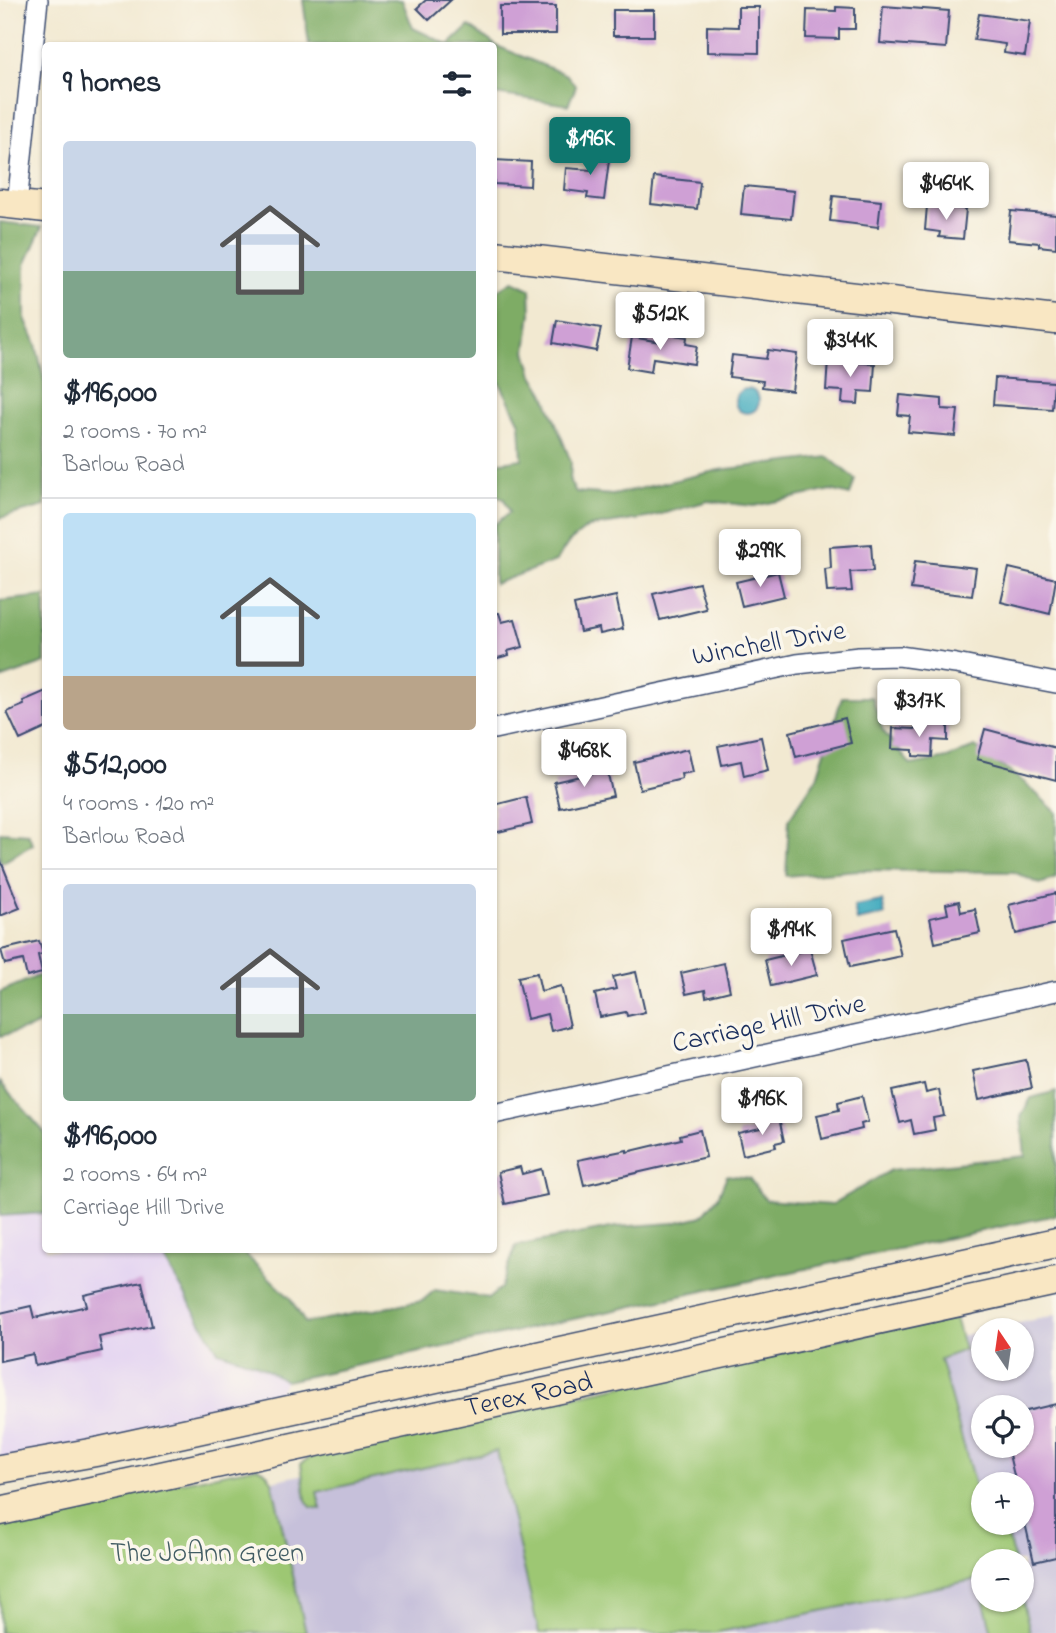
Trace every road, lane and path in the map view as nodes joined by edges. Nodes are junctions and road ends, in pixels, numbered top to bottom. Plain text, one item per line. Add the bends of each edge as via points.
1 (38, 0) edge
2 (8, 204) edge
3 (42, 208) edge
4 (497, 255) edge
5 (1056, 320) edge
6 (1056, 684) edge
7 (497, 728) edge
8 (1056, 991) edge
9 (497, 1113) edge
10 (1056, 1243) edge
11 (954, 1265) junction
12 (1056, 1281) edge
13 (962, 1301) junction
14 (265, 1415) junction
15 (273, 1452) junction
16 (0, 1469) edge
17 (0, 1511) edge

1 - 2 street
2 - 3 street
4 - 5 street
6 - 7 street, Winchell Drive via 900,656 859,657 797,664
8 - 9 street, Carriage Hill Drive
10 - 11 street, Terex Road
11 - 13 street
11 - 14 street, Terex Road
12 - 13 street, Terex Road
13 - 15 street, Terex Road
14 - 15 street
14 - 16 street, Terex Road
15 - 17 street, Terex Road

